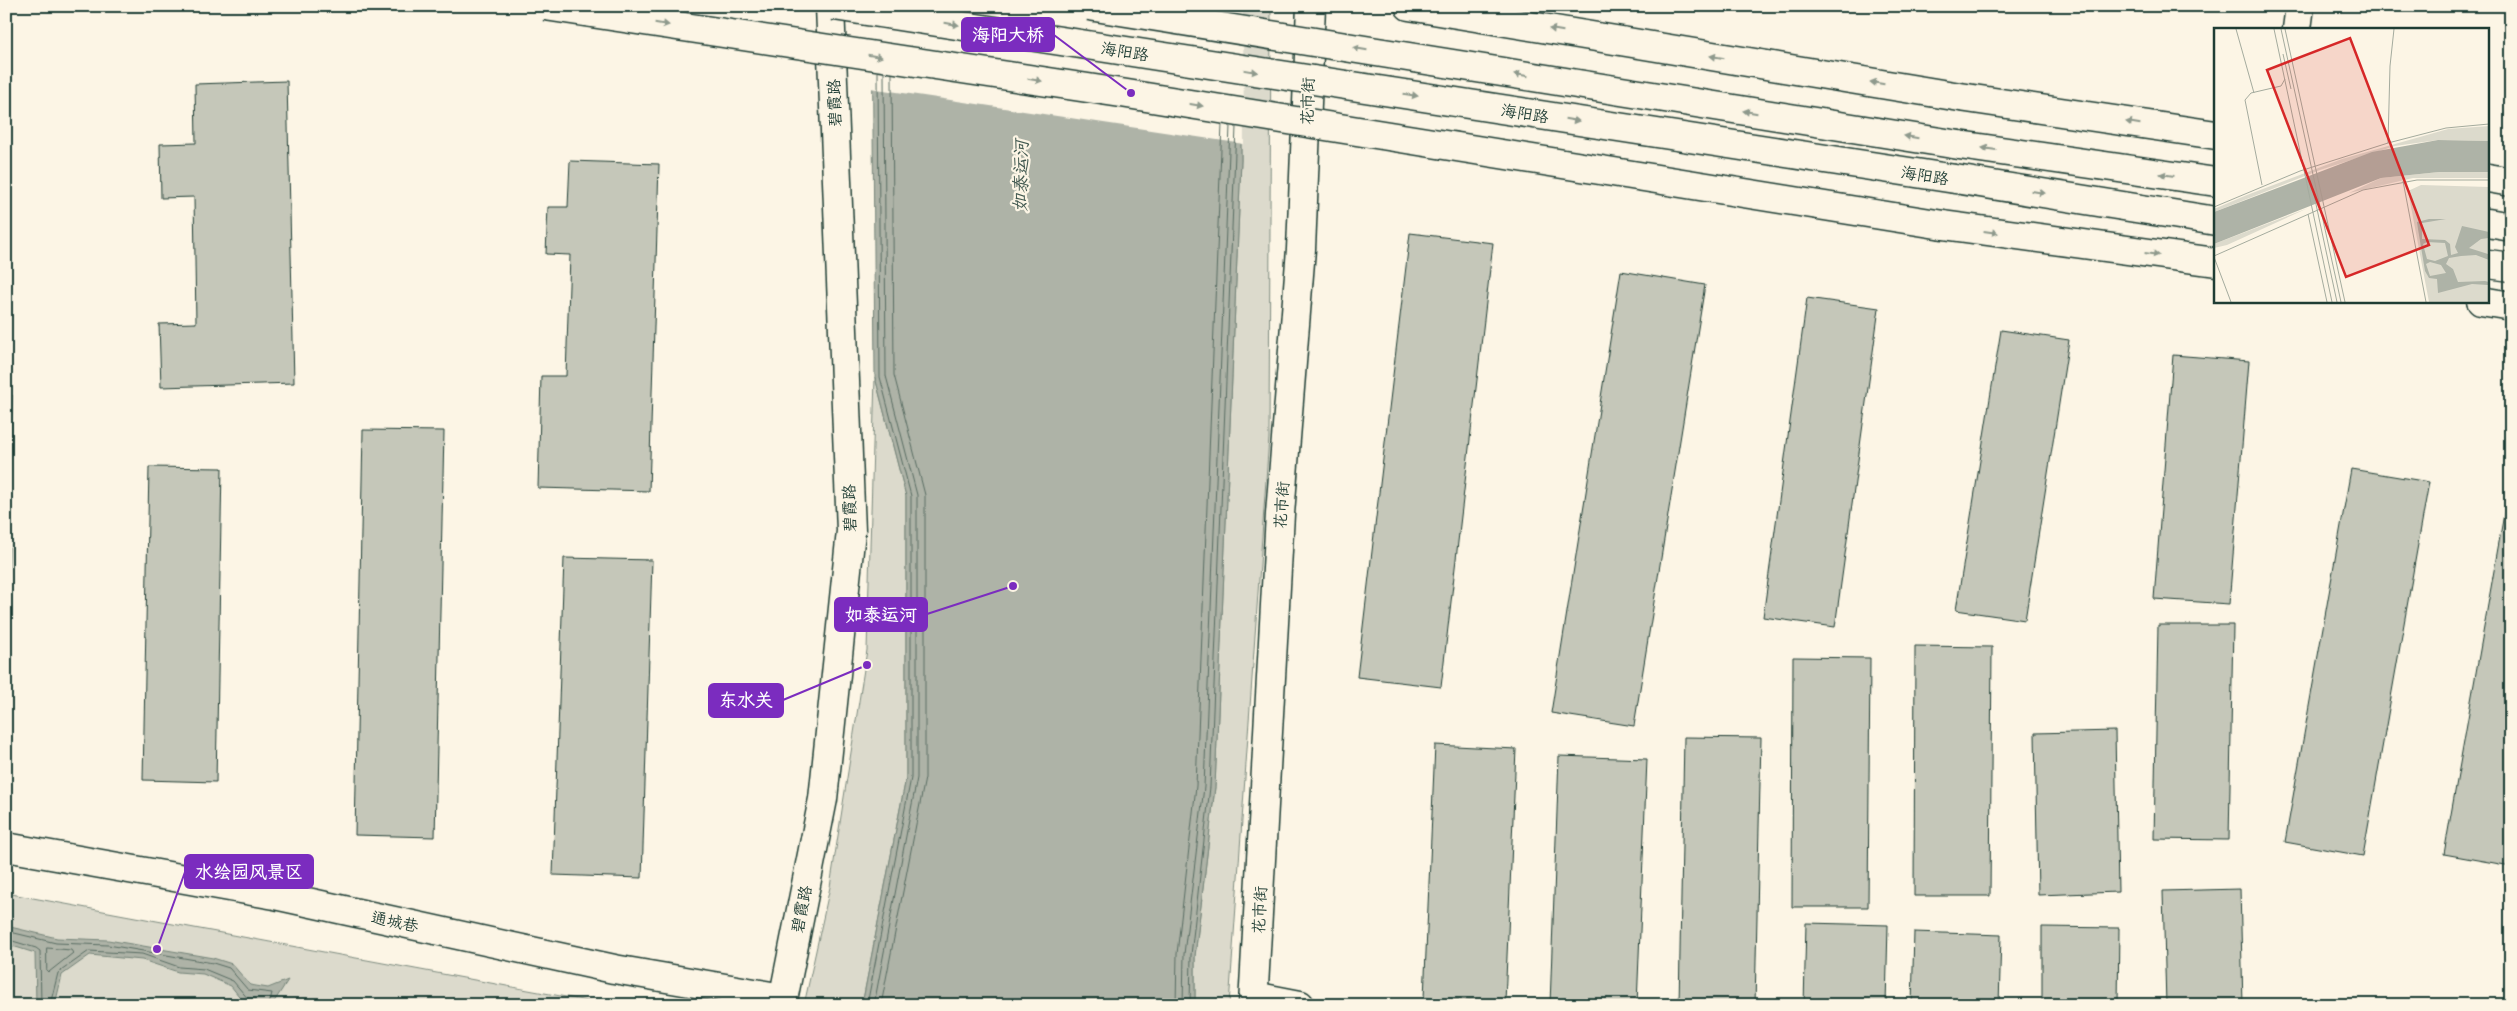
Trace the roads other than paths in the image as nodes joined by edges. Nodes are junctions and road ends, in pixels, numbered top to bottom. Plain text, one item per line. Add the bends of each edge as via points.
1 (545, 6) edge
2 (830, 6) edge
3 (834, 6) edge
4 (1089, 6) edge
5 (1311, 6) edge
6 (1409, 6) edge
7 (2300, 6) edge
8 (2297, 28) edge
9 (2214, 135) edge
10 (2490, 178) edge
11 (2214, 182) edge
12 (2511, 182) edge
13 (2214, 221) edge
14 (2490, 223) edge
15 (2511, 227) edge
16 (2214, 262) edge
17 (2490, 264) edge
18 (2511, 267) edge
19 (2487, 302) edge
20 (2511, 306) edge
21 (6, 847) edge
22 (1254, 1000) edge
23 (782, 1002) edge
24 (1300, 1005) edge

1 -> 16 street, bridge via 1120,93 1943,225
2 - 23 street, 碧霞路 via 851,531 823,799
3 -> 13 street, 海阳路, bridge
11 -> 4 street, bridge via 1959,145
5 - 22 street, 花市街 via 1301,249 1280,514
9 -> 6 street
7 - 8 street
10 - 12 street
14 - 15 street
17 - 18 street
19 - 20 street
21 - 23 street, 通城巷 via 275,894 614,969
22 - 24 street

